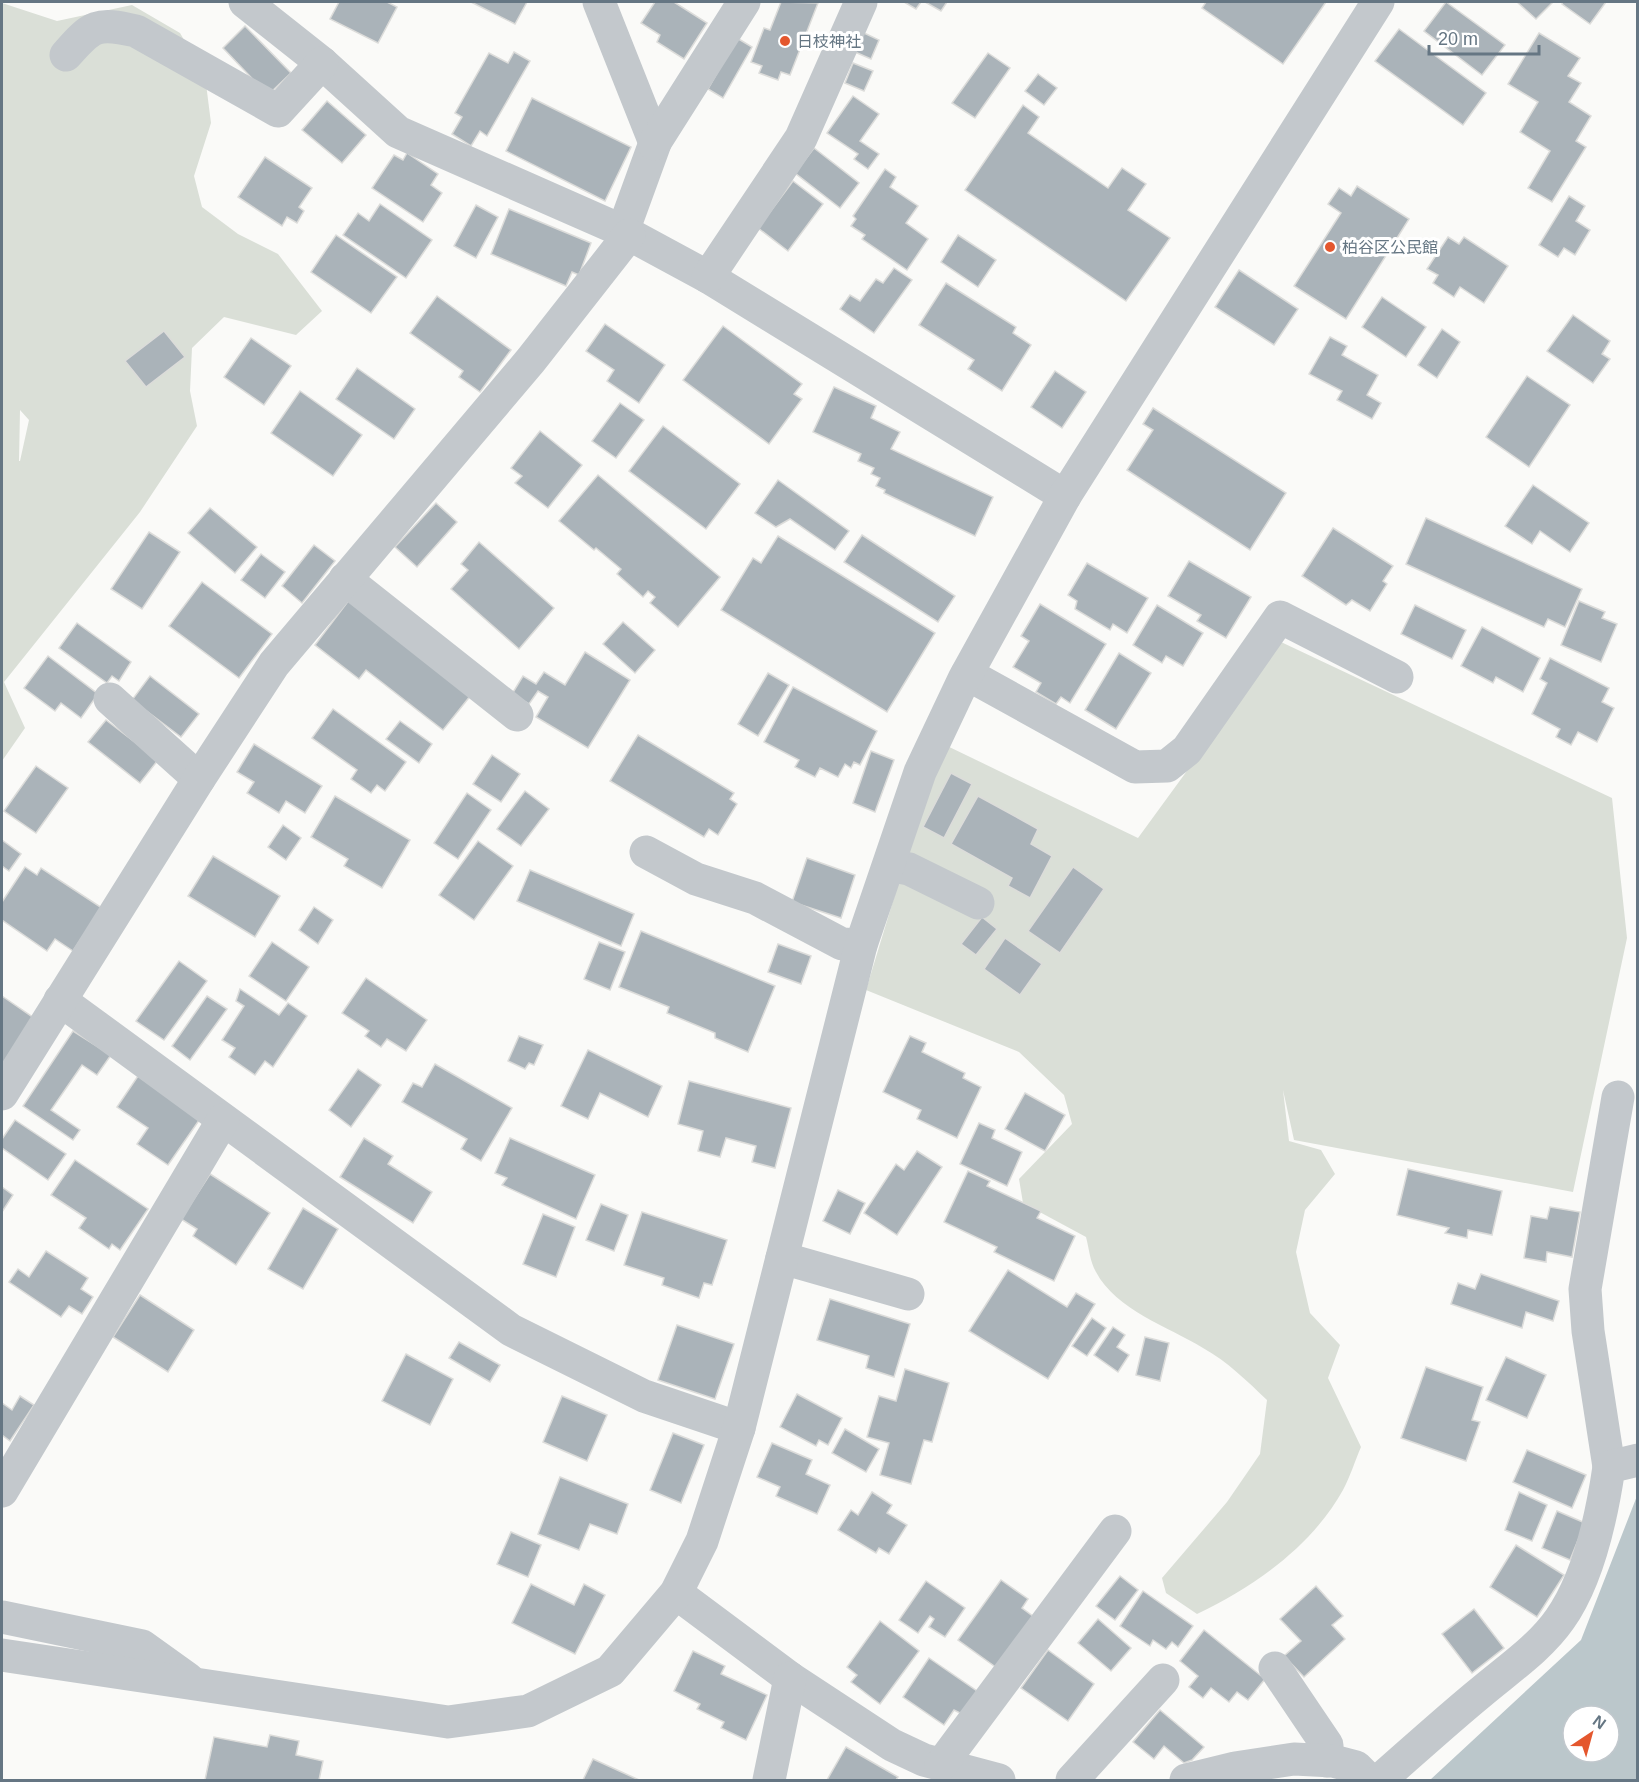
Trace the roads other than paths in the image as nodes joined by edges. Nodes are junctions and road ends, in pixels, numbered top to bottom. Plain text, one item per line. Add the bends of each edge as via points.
1 (245, 2) edge
2 (599, 2) edge
3 (744, 2) edge
4 (861, 2) edge
5 (1378, 2) edge
6 (66, 55) dead end
7 (322, 63) junction
8 (654, 144) junction
9 (626, 233) junction
10 (708, 277) junction
11 (1065, 496) junction
12 (345, 579) junction
13 (967, 674) junction
14 (1397, 676) dead end
15 (110, 699) dead end
16 (517, 715) dead end
17 (199, 779) junction
18 (646, 852) dead end
19 (888, 865) junction
20 (978, 903) dead end
21 (861, 945) junction
22 (60, 1000) junction
23 (2, 1094) edge
24 (1618, 1097) dead end
25 (223, 1120) junction
26 (782, 1258) junction
27 (908, 1294) dead end
28 (739, 1428) junction
29 (1623, 1464) edge
30 (2, 1491) edge
31 (1115, 1531) dead end
32 (676, 1593) junction
33 (2, 1617) edge
34 (2, 1655) edge
35 (1275, 1668) dead end
36 (790, 1678) junction
37 (1164, 1680) dead end
38 (192, 1682) junction
39 (1327, 1761) junction
40 (941, 1765) junction
41 (770, 1780) edge
42 (999, 1780) edge
43 (1072, 1780) edge
44 (1186, 1780) edge
45 (1369, 1780) edge
46 (1380, 1780) edge

1 - 7 street
2 - 8 street
3 - 8 street
4 - 10 street via 801,138
5 - 11 street
6 - 7 street via 87,31 112,25 136,31 278,111
7 - 9 street via 398,132
8 - 9 street
9 - 10 street
9 - 12 street via 531,360
10 - 11 street
11 - 13 street
12 - 16 street
12 - 17 street via 274,664
13 - 14 street via 1136,767 1167,766 1187,750 1280,617
13 - 19 street via 920,772
15 - 17 street
17 - 22 street
18 - 21 street via 696,879 754,898 842,944
19 - 20 street via 909,869
19 - 21 street
21 - 26 street
22 - 23 street
22 - 25 street
24 - 29 street via 1585,1289 1588,1331
25 - 28 street via 511,1330 644,1396
25 - 30 street
26 - 27 street
26 - 28 street
28 - 32 street via 702,1541
29 - 46 street via 1579,1582 1560,1618 1534,1648
31 - 40 street
32 - 36 street
32 - 38 street via 610,1671 528,1711 448,1722
33 - 38 street via 142,1646
34 - 38 street
35 - 39 street via 1327,1745
36 - 40 street via 892,1745
36 - 41 street
37 - 43 street
39 - 44 street via 1294,1760
39 - 45 street via 1356,1767
40 - 42 street

